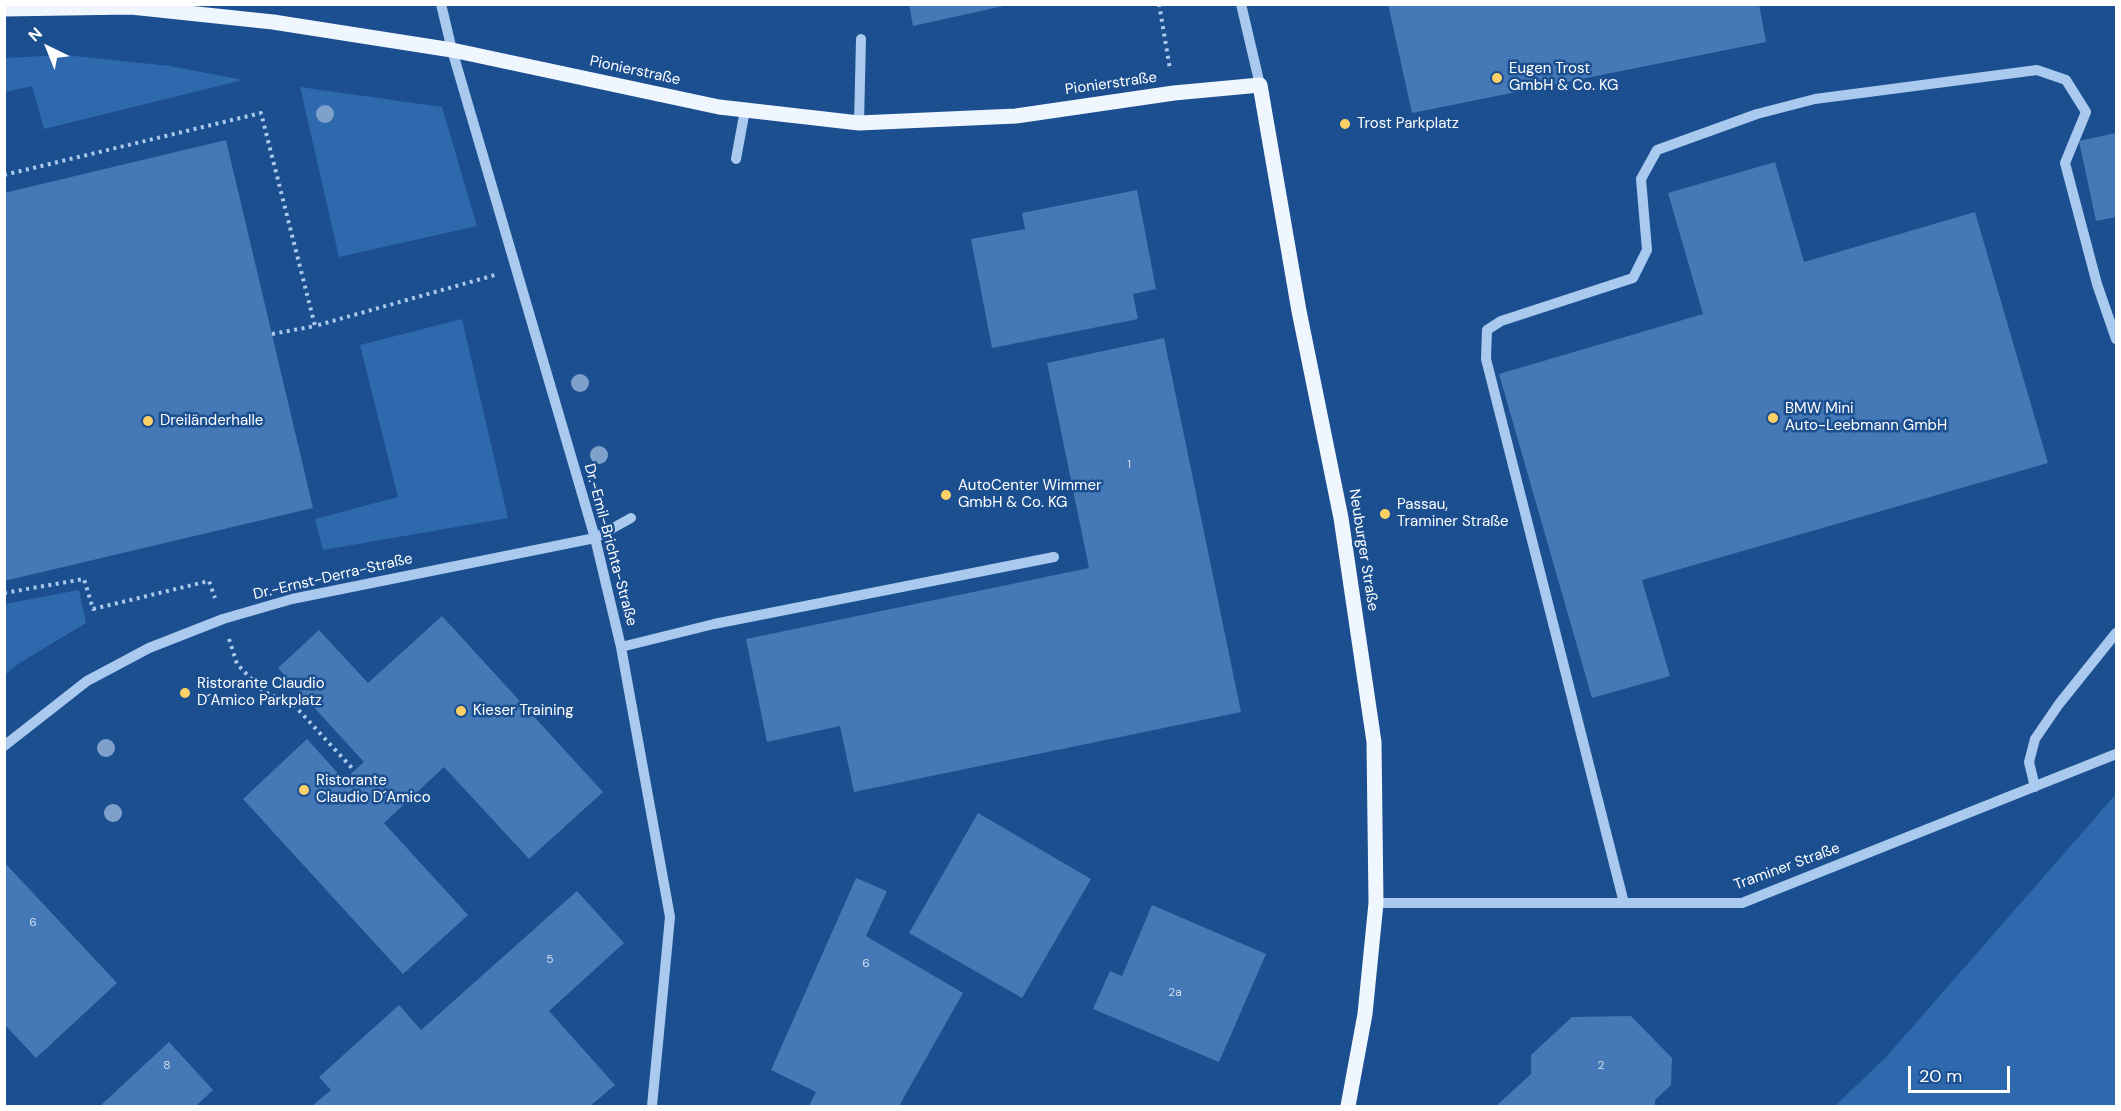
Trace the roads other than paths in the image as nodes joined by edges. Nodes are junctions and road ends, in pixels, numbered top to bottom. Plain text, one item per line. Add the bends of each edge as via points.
1 (441, 4) edge
2 (1241, 4) edge
3 (4, 9) edge
4 (861, 39) dead end
5 (452, 50) junction
6 (1260, 85) junction
7 (745, 110) junction
8 (859, 123) junction
9 (736, 159) dead end
10 (2116, 339) edge
11 (631, 518) dead end
12 (595, 538) junction
13 (1054, 556) dead end
14 (2116, 633) edge
15 (621, 647) junction
16 (4, 746) edge
17 (2116, 754) edge
18 (2035, 787) junction
19 (1376, 903) junction
20 (1624, 903) junction
21 (652, 1107) edge
22 (1348, 1107) edge

1 - 5 street, Dr.-Emil-Brichta-Straße
2 - 6 street, Neuburger Straße
3 - 5 main road, Pionierstraße via 130,7 273,22
4 - 8 street
5 - 7 main road, Pionierstraße
5 - 12 street, Dr.-Emil-Brichta-Straße
6 - 8 main road, Pionierstraße via 1016,116
6 - 19 main road, Neuburger Straße via 1299,311 1341,518 1374,742
7 - 8 main road, Pionierstraße
7 - 9 street
10 - 20 street via 2065,163 2086,112 2066,80 2037,70 1815,99 1757,114 1657,150 1641,179 1647,250 1633,278 1501,321 1487,330 1486,359
11 - 12 street, Dr.-Ernst-Derra-Straße
12 - 15 street, Dr.-Emil-Brichta-Straße
12 - 16 street, Dr.-Ernst-Derra-Straße via 292,598 223,619 149,648 87,681
13 - 15 street via 714,624
14 - 18 street via 2035,739 2029,762
15 - 21 street, Dr.-Emil-Brichta-Straße via 670,917
17 - 18 street, Traminer Straße
18 - 20 street, Traminer Straße via 1742,903
19 - 20 street, Traminer Straße
19 - 22 main road, Neuburger Straße via 1365,1014

